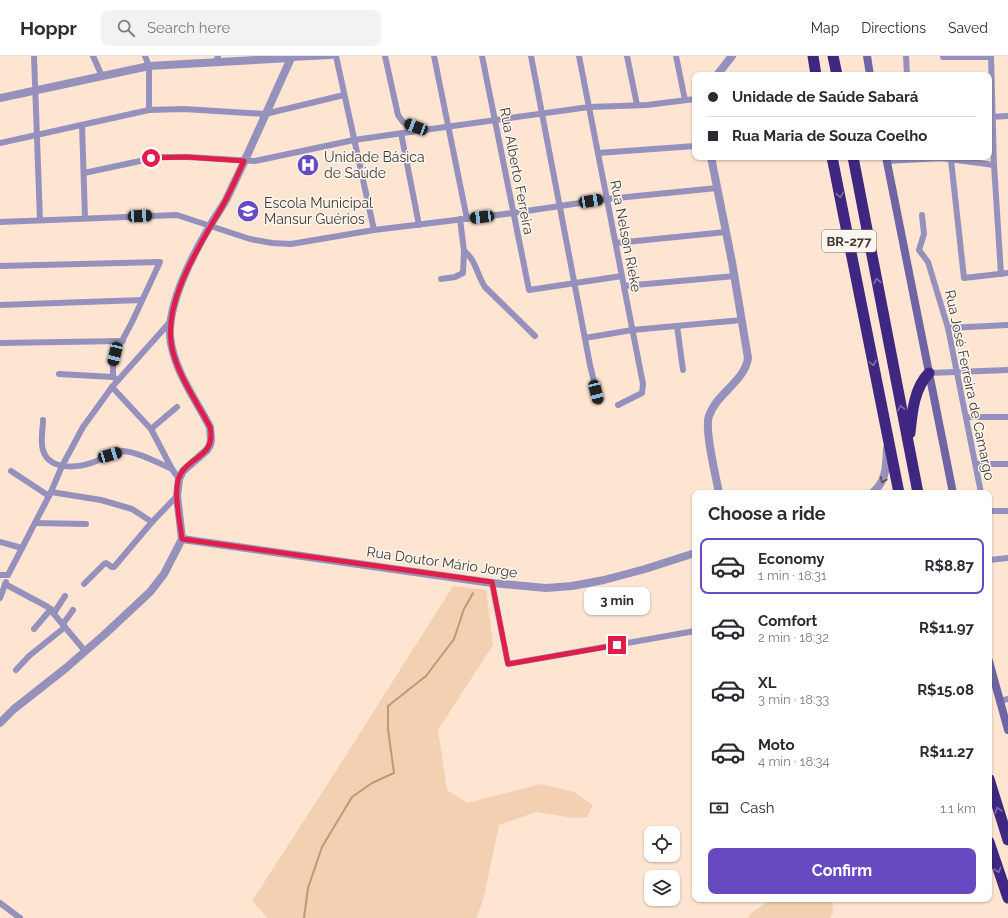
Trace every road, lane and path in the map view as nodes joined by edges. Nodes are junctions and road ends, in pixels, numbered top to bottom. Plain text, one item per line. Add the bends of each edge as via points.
1 (34, 56) edge
2 (93, 56) edge
3 (144, 56) edge
4 (331, 56) edge
5 (336, 56) edge
6 (385, 56) edge
7 (434, 56) edge
8 (482, 56) edge
9 (531, 56) edge
10 (579, 56) edge
11 (627, 56) edge
12 (676, 56) edge
13 (732, 56) edge
14 (813, 56) edge
15 (833, 56) edge
16 (867, 56) edge
17 (906, 56) edge
18 (991, 56) edge
19 (291, 57) edge
20 (942, 57) edge
21 (217, 59) edge
22 (149, 66) junction
23 (719, 72) edge
24 (816, 72) edge
25 (836, 72) edge
26 (870, 72) edge
27 (907, 72) edge
28 (991, 72) edge
29 (102, 76) junction
30 (35, 90) junction
31 (344, 95) junction
32 (0, 98) edge
33 (692, 99) edge
34 (685, 100) junction
35 (637, 105) junction
36 (589, 107) junction
37 (149, 110) junction
38 (542, 113) junction
39 (265, 114) junction
40 (1008, 116) edge
41 (992, 117) edge
42 (495, 120) junction
43 (82, 125) junction
44 (448, 126) junction
45 (424, 130) junction
46 (401, 133) junction
47 (992, 133) edge
48 (37, 135) junction
49 (354, 140) junction
50 (0, 143) edge
51 (692, 146) edge
52 (598, 153) junction
53 (712, 160) edge
54 (833, 160) edge
55 (854, 160) edge
56 (887, 160) edge
57 (951, 160) joint
58 (244, 161) junction
59 (994, 165) junction
60 (84, 173) junction
61 (717, 188) junction
62 (607, 199) junction
63 (560, 206) junction
64 (514, 213) junction
65 (922, 215) dead end
66 (85, 218) junction
67 (464, 219) junction
68 (40, 220) junction
69 (0, 222) edge
70 (419, 225) junction
71 (210, 226) junction
72 (374, 230) junction
73 (726, 232) junction
74 (616, 243) junction
75 (464, 251) junction
76 (0, 266) edge
77 (1008, 273) edge
78 (1001, 274) junction
79 (622, 276) junction
80 (735, 276) junction
81 (441, 279) dead end
82 (574, 283) junction
83 (624, 286) junction
84 (142, 300) junction
85 (0, 305) edge
86 (742, 320) junction
87 (170, 322) junction
88 (1008, 325) edge
89 (678, 326) junction
90 (948, 328) junction
91 (632, 330) junction
92 (535, 336) dead end
93 (585, 338) junction
94 (123, 341) junction
95 (0, 343) edge
96 (683, 370) dead end
97 (1008, 370) edge
98 (957, 371) junction
99 (929, 373) junction
100 (59, 374) dead end
101 (115, 379) junction
102 (112, 387) junction
103 (599, 402) dead end
104 (618, 405) dead end
105 (177, 407) dead end
106 (967, 417) junction
107 (1008, 417) edge
108 (43, 420) dead end
109 (151, 429) junction
110 (888, 436) junction
111 (909, 446) junction
112 (976, 464) junction
113 (1008, 464) edge
114 (62, 466) junction
115 (172, 469) junction
116 (11, 471) dead end
117 (178, 479) junction
118 (718, 490) edge
119 (875, 490) edge
120 (898, 490) edge
121 (917, 490) edge
122 (951, 490) edge
123 (980, 490) edge
124 (50, 494) junction
125 (177, 496) junction
126 (992, 511) edge
127 (1008, 511) edge
128 (152, 522) junction
129 (35, 524) junction
130 (86, 524) dead end
131 (182, 539) junction
132 (0, 542) edge
133 (22, 548) junction
134 (692, 554) edge
135 (1008, 558) edge
136 (992, 560) edge
137 (0, 575) edge
138 (8, 575) junction
139 (492, 582) junction
140 (5, 584) junction
141 (84, 584) dead end
142 (65, 596) dead end
143 (0, 598) edge
144 (73, 610) dead end
145 (52, 611) junction
146 (64, 626) junction
147 (34, 629) dead end
148 (692, 632) edge
149 (86, 651) junction
150 (992, 669) edge
151 (16, 670) dead end
152 (1004, 700) edge
153 (0, 723) edge
154 (1008, 730) edge
155 (992, 789) edge
156 (1008, 840) edge
157 (992, 851) edge
158 (1008, 898) edge
159 (0, 903) edge
160 (20, 918) edge

1 - 30 street
2 - 29 street
3 - 22 street
4 - 19 street
5 - 31 street
6 - 45 street via 398,115 404,122
7 - 44 street
8 - 42 street, Rua Alberto Ferreira
9 - 38 street
10 - 36 street, Rua Nelson Rieke
11 - 35 street
12 - 34 street
13 - 23 street
14 - 24 highway
15 - 25 highway
16 - 26 main road
17 - 27 street
18 - 20 street
18 - 28 street
19 - 21 street
19 - 39 street
21 - 22 street
22 - 29 street
22 - 37 street
29 - 30 street
30 - 32 street
30 - 48 street
31 - 39 street
31 - 49 street
33 - 34 street
34 - 35 street
35 - 36 street
36 - 38 street
36 - 52 street, Rua Nelson Rieke
37 - 39 street via 191,109
37 - 43 street
38 - 42 street
38 - 63 street
39 - 58 street
40 - 41 street
42 - 44 street
42 - 64 street, Rua Alberto Ferreira
43 - 48 street
43 - 60 street
44 - 45 street
44 - 67 street
45 - 46 street
46 - 49 street
46 - 70 street
47 - 59 street
48 - 50 street
48 - 68 street
49 - 58 street
49 - 72 street
51 - 52 street
52 - 62 street, Rua Nelson Rieke
53 - 61 street
54 -> 110 highway, BR-277
111 -> 55 highway, BR-277
56 - 99 main road
57 - 59 street
57 - 78 street via 964,278
58 - 60 street via 160,158
58 - 71 street
59 - 78 street
60 - 66 street
61 - 62 street
61 - 73 street
62 - 63 street
62 - 74 street, Rua Nelson Rieke
63 - 64 street
63 - 82 street
64 - 67 street
64 - 82 street, Rua Alberto Ferreira via 529,290
65 - 90 street, Rua José Ferreira de Camargo via 924,234 919,250 928,262
66 - 68 street
66 - 71 street via 171,215
67 - 70 street
67 - 75 street
68 - 69 street
70 - 72 street
71 - 72 street via 250,239 281,244 309,242
71 - 87 street via 177,295
73 - 74 street
73 - 80 street
74 - 79 street, Rua Nelson Rieke
75 - 81 street via 463,273 456,277
75 - 92 street via 473,259 485,287
76 - 84 street via 160,262
77 - 78 street
79 - 82 street
79 - 83 street, Rua Nelson Rieke
80 - 83 street
80 - 86 street
82 - 93 street
83 - 91 street, Rua Nelson Rieke
84 - 85 street
84 - 94 street
86 - 89 street
86 - 118 street via 747,362 743,371 714,406 707,422
87 - 101 street
87 - 117 street via 175,358 211,433 207,450 186,468
88 - 90 street
89 - 91 street
89 - 96 street
90 - 98 street, Rua José Ferreira de Camargo
91 - 93 street
91 - 104 street, Rua Nelson Rieke via 643,391
93 - 103 street
94 - 95 street
94 - 101 street via 113,362
97 - 98 street
98 - 99 street
98 - 106 street, Rua José Ferreira de Camargo
99 - 111 highway via 917,394
99 - 122 main road
100 - 101 street
101 - 102 street
102 - 109 street
102 - 114 street via 84,427
105 - 109 street
106 - 107 street
106 - 112 street, Rua José Ferreira de Camargo
108 - 114 street via 42,449 45,457
109 - 115 street
110 -> 119 street via 885,475 881,485
110 - 120 highway, BR-277
111 - 121 highway, BR-277
112 - 113 street
112 - 123 street, Rua José Ferreira de Camargo
114 - 115 street via 79,466 121,451
114 - 124 street
115 - 117 street
116 - 124 street
117 - 125 street
124 - 128 street via 101,500 132,509
124 - 129 street
125 - 128 street
125 - 131 street
126 - 127 street
128 - 141 street via 114,567 104,564
129 - 130 street
129 - 133 street
131 - 139 street, Rua Doutor Mário Jorge
131 - 149 street via 164,574 150,592
132 - 133 street
133 - 138 street
134 - 139 street, Rua Doutor Mário Jorge via 623,575 572,586 546,588
135 - 136 street
137 - 138 street
138 - 140 street
139 - 148 street via 508,664
140 - 143 street
140 - 145 street via 44,604
142 - 145 street
144 - 146 street
145 - 146 street
145 - 147 street
146 - 149 street
146 - 151 street
149 - 153 street
150 - 152 main road
152 - 154 main road
156 -> 155 highway
157 -> 158 highway
159 - 160 street

